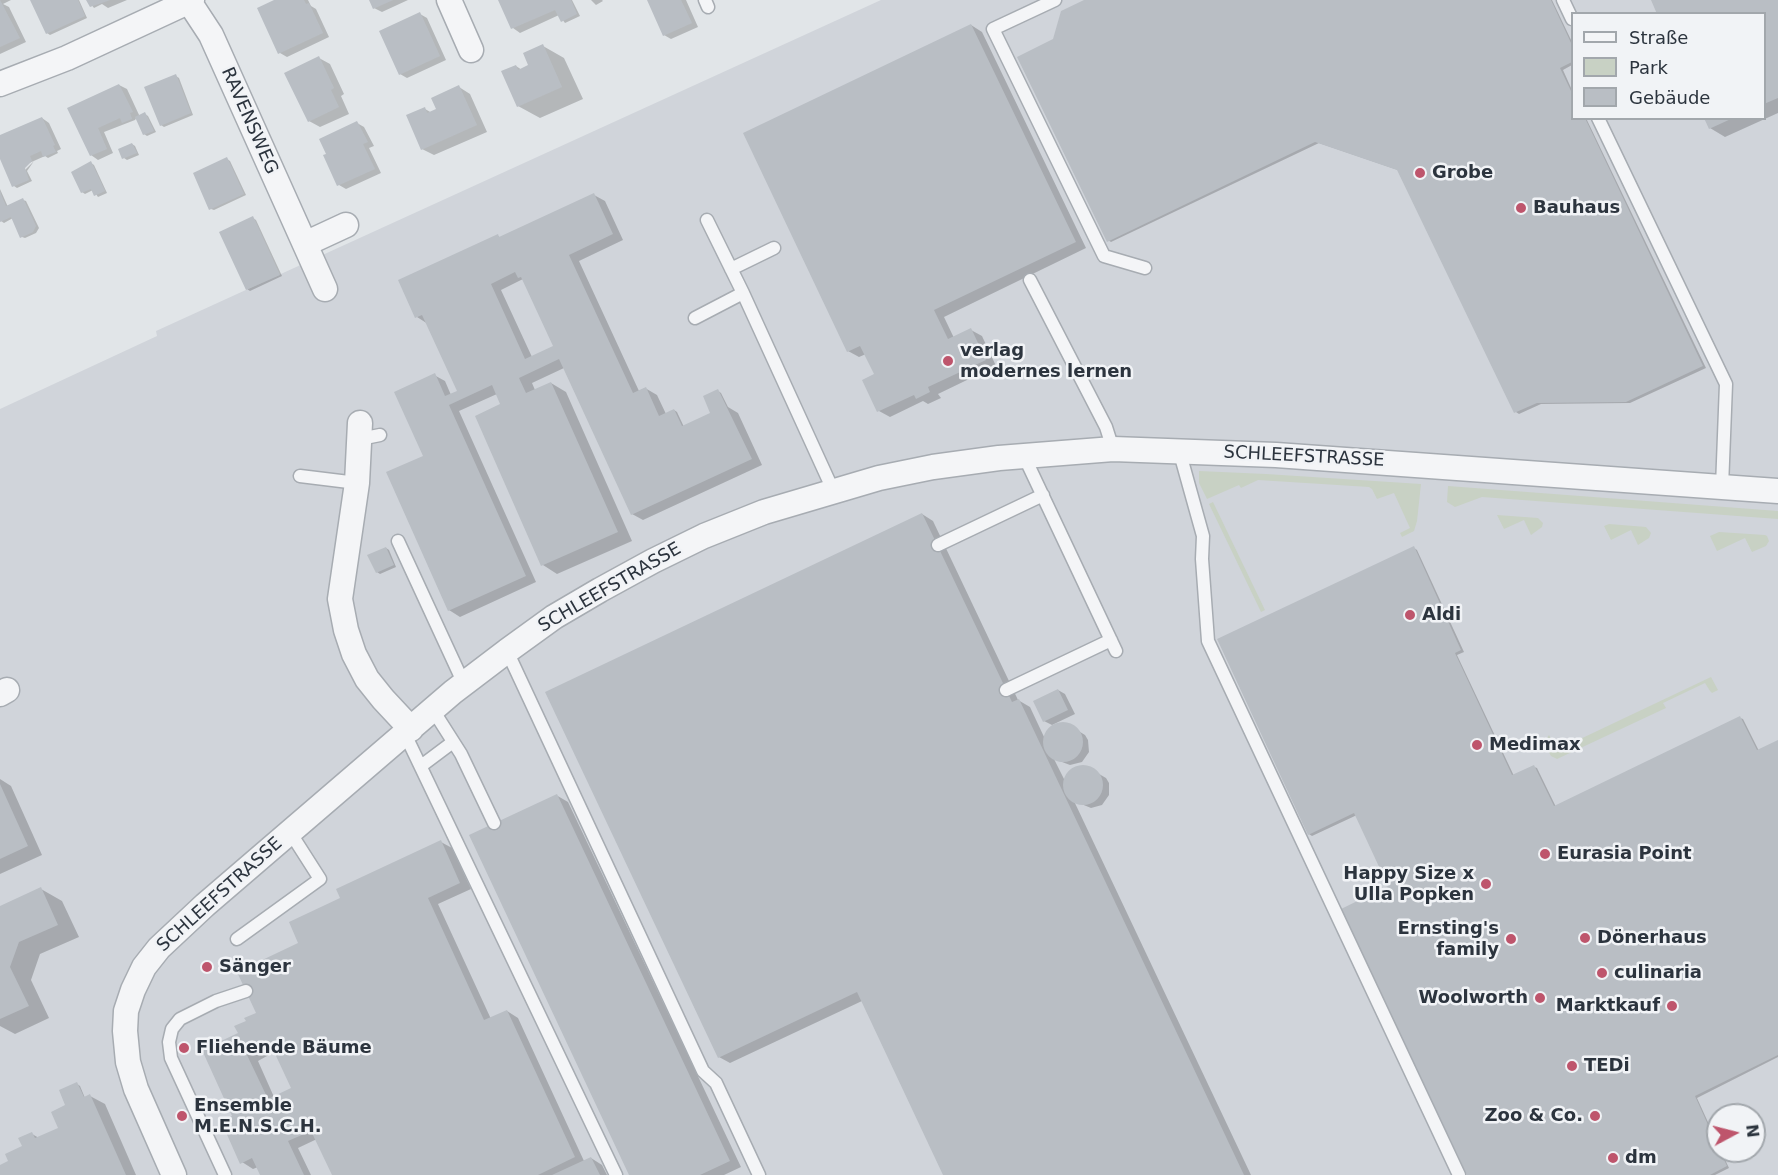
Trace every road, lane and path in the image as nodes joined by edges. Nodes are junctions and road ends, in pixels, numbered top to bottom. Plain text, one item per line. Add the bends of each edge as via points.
1 (190, 0) edge
2 (448, 0) edge
3 (1055, 0) edge
4 (1563, 0) edge
5 (1571, 17) edge
6 (471, 50) dead end
7 (0, 84) edge
8 (1599, 120) edge
9 (707, 220) dead end
10 (346, 225) dead end
11 (305, 244) junction
12 (774, 248) dead end
13 (1145, 268) dead end
14 (732, 269) junction
15 (1030, 280) dead end
16 (325, 289) dead end
17 (743, 293) junction
18 (695, 318) dead end
19 (367, 432) dead end
20 (1113, 449) junction
21 (1179, 450) junction
22 (1024, 456) junction
23 (300, 476) dead end
24 (357, 483) junction
25 (1722, 487) junction
26 (833, 490) junction
27 (1778, 491) edge
28 (1043, 495) junction
29 (398, 541) dead end
30 (938, 545) dead end
31 (507, 651) junction
32 (464, 684) junction
33 (1006, 690) dead end
34 (433, 710) junction
35 (408, 731) junction
36 (453, 742) junction
37 (421, 766) junction
38 (494, 823) dead end
39 (290, 832) junction
40 (237, 939) dead end
41 (246, 991) dead end
42 (174, 1175) edge
43 (225, 1175) edge
44 (616, 1175) edge
45 (759, 1175) edge
46 (1460, 1175) edge

1 - 7 street via 67,58
1 - 11 street, RAVENSWEG via 211,36
2 - 6 street
3 - 13 lane via 993,29 1104,256
4 - 5 lane
8 - 25 lane via 1726,384
9 - 14 lane
10 - 11 street
11 - 16 street, RAVENSWEG
12 - 14 lane
14 - 17 lane
15 - 20 lane via 1106,427
17 - 18 lane
17 - 26 lane
19 - 24 street
20 - 21 street, SCHLEEFSTRASSE
20 - 22 street, SCHLEEFSTRASSE
21 - 25 street, SCHLEEFSTRASSE
21 - 46 lane via 1203,536 1208,641
22 - 26 street, SCHLEEFSTRASSE via 933,467
22 - 28 lane
23 - 24 lane
24 - 35 street via 340,599 346,630 368,679
25 - 27 street, SCHLEEFSTRASSE
26 - 31 street, SCHLEEFSTRASSE via 764,512 653,561 554,617
28 - 30 lane
28 - 33 lane via 1113,646 1065,669
29 - 32 lane
31 - 32 street, SCHLEEFSTRASSE
31 - 45 lane via 703,1071 716,1083
32 - 34 street, SCHLEEFSTRASSE
34 - 35 street, SCHLEEFSTRASSE
34 - 36 lane
35 - 37 lane
35 - 39 street, SCHLEEFSTRASSE
36 - 37 lane
36 - 38 lane
37 - 44 lane
39 - 40 lane via 320,879
39 - 42 street, SCHLEEFSTRASSE via 159,948 133,990 124,1031 128,1062
41 - 43 lane via 180,1019 169,1042 171,1058

